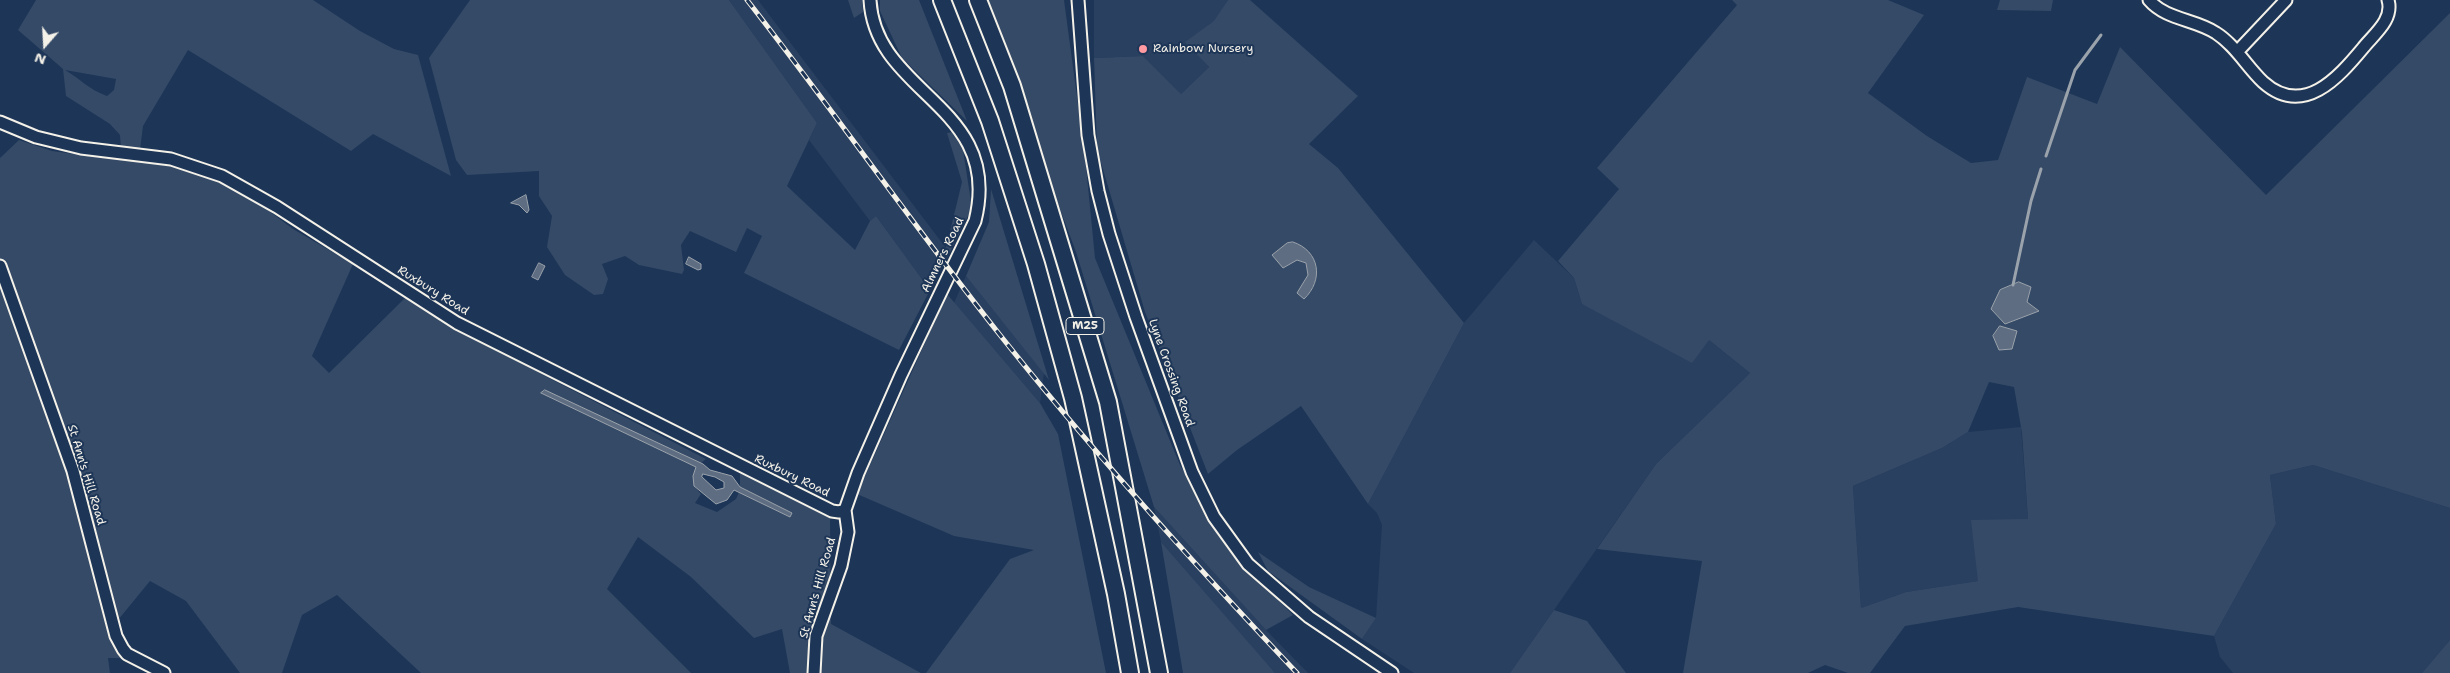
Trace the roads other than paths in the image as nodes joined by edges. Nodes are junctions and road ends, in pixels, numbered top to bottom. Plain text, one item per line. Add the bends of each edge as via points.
1 (870, 0) edge
2 (942, 0) edge
3 (978, 0) edge
4 (1078, 0) edge
5 (2149, 0) edge
6 (2286, 0) edge
7 (2390, 1) edge
8 (2237, 52) junction
9 (0, 122) edge
10 (0, 266) edge
11 (845, 510) junction
12 (164, 673) edge
13 (814, 673) edge
14 (1130, 673) edge
15 (1159, 673) edge
16 (1392, 673) edge

1 - 11 street, Almners Road via 882,42 901,70 940,105 961,130 974,156 980,202 975,221 876,430
2 - 14 highway, M25 via 990,121 1044,292 1073,398
3 - 15 highway, M25 via 1012,86 1108,402
4 - 16 street, Lyne Crossing Road via 1088,135 1098,191 1148,352 1192,472 1214,516 1248,564 1309,617
5 - 8 street via 2174,16 2214,32
6 - 8 street
7 - 8 street via 2384,24 2327,86 2306,96 2275,90 2263,82
9 - 11 street, Ruxbury Road via 36,137 81,148 171,159 222,176 277,207 457,323 832,511
10 - 12 street, St Ann's Hill Road via 73,471 116,636 128,654
11 - 13 street, St Ann's Hill Road via 848,532 841,566 816,636

